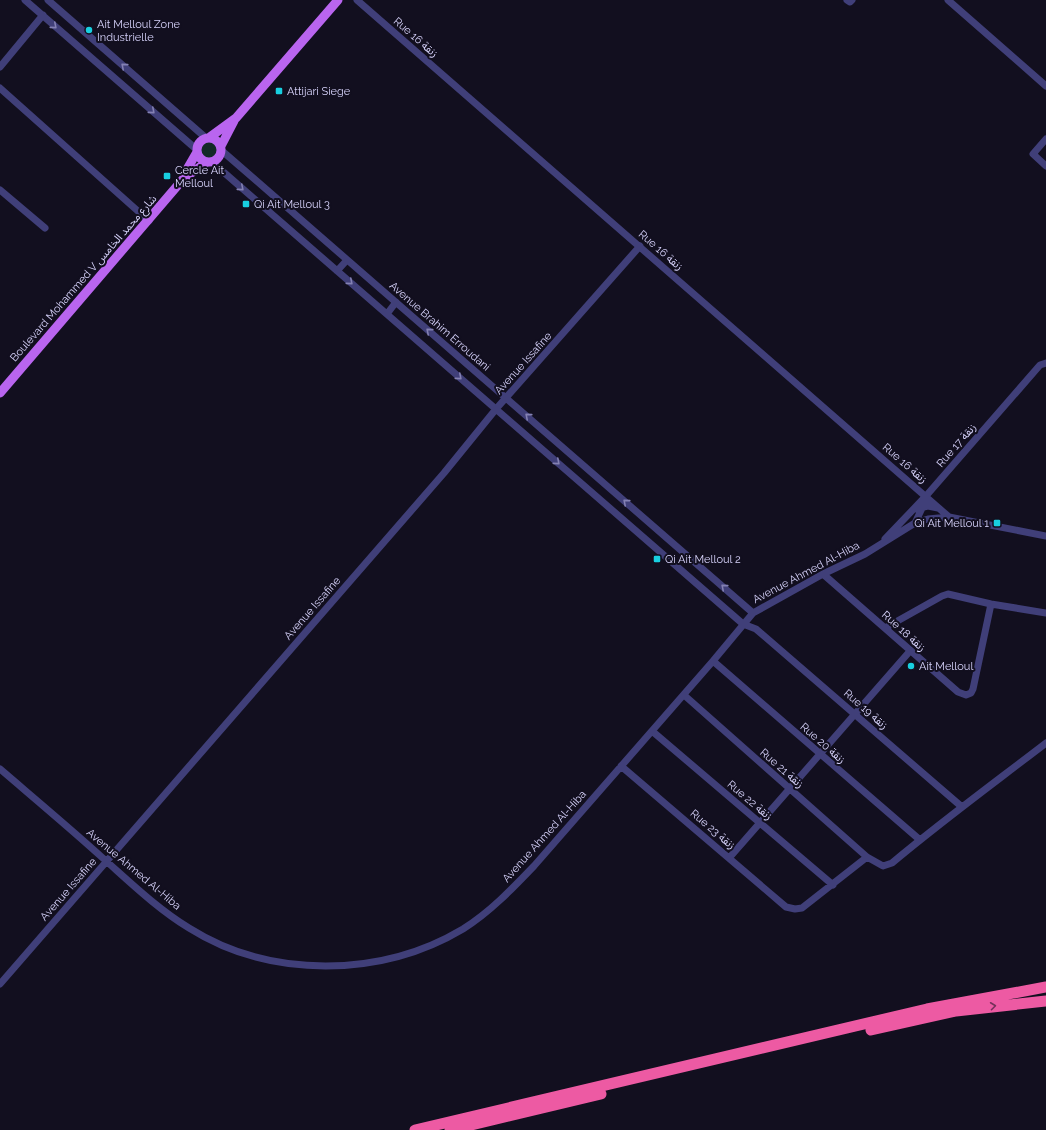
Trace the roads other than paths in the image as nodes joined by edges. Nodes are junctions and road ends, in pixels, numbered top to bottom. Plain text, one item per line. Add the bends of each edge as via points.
1 (25, 0) edge
2 (48, 0) edge
3 (338, 0) edge
4 (357, 0) edge
5 (948, 0) edge
6 (43, 15) junction
7 (0, 67) edge
8 (1046, 86) edge
9 (0, 88) edge
10 (236, 118) junction
11 (208, 138) junction
12 (1046, 139) edge
13 (221, 148) junction
14 (196, 150) junction
15 (210, 162) junction
16 (1046, 166) edge
17 (184, 178) junction
18 (0, 190) edge
19 (149, 221) junction
20 (44, 228) dead end
21 (640, 246) junction
22 (347, 260) junction
23 (337, 271) junction
24 (396, 302) junction
25 (387, 314) junction
26 (1046, 363) edge
27 (0, 392) edge
28 (507, 398) junction
29 (496, 409) junction
30 (926, 496) junction
31 (923, 506) junction
32 (940, 509) junction
33 (907, 514) junction
34 (949, 517) junction
35 (915, 523) junction
36 (1046, 536) edge
37 (882, 542) junction
38 (684, 553) junction
39 (675, 564) junction
40 (823, 574) junction
41 (991, 604) junction
42 (753, 613) junction
43 (1046, 613) edge
44 (743, 624) junction
45 (885, 628) junction
46 (756, 629) junction
47 (910, 651) junction
48 (714, 661) junction
49 (684, 695) junction
50 (855, 714) junction
51 (652, 731) junction
52 (1046, 743) edge
53 (820, 755) junction
54 (621, 766) junction
55 (0, 769) edge
56 (789, 789) junction
57 (962, 807) junction
58 (760, 823) junction
59 (920, 840) junction
60 (730, 857) junction
61 (867, 857) junction
62 (106, 861) junction
63 (833, 885) junction
64 (0, 984) edge
65 (1046, 987) edge
66 (1046, 1000) edge
67 (415, 1130) edge
68 (450, 1130) edge

1 - 6 street
11 -> 2 street
3 - 10 main road
4 - 21 street, Rue 16 زنقة
5 - 8 street
6 - 7 street
6 -> 14 street
9 - 19 street
10 - 11 main road
10 - 13 main road
11 - 13 main road via 216,140
11 - 14 main road via 200,142
12 - 16 street via 1033,154
13 - 15 main road via 219,158
13 - 22 street, Avenue Brahim Erroudani
14 - 15 main road via 200,159
14 - 17 main road, Boulevard Mohammed V شارع محمد الخامس
15 - 17 main road, Boulevard Mohammed V شارع محمد الخامس
15 -> 23 street
17 - 19 main road, Boulevard Mohammed V شارع محمد الخامس
18 - 20 street
19 - 27 main road, Boulevard Mohammed V شارع محمد الخامس
21 - 28 street, Avenue Issafine
21 - 30 street, Rue 16 زنقة
22 - 23 street
22 - 24 street, Avenue Brahim Erroudani
23 -> 25 street
24 - 25 street
28 -> 24 street, Avenue Brahim Erroudani
25 -> 29 street
26 - 30 street, Rue 17 زنقة via 1040,365
28 - 29 street, Avenue Issafine
38 -> 28 street, Avenue Brahim Erroudani
29 -> 39 street
29 - 62 street, Avenue Issafine via 440,478
30 - 31 street
30 - 32 street, Rue 16 زنقة
30 - 33 street, Rue 17 زنقة
31 - 32 street
31 - 33 street
31 - 35 street
32 - 34 street, Rue 16 زنقة
33 - 37 street, Rue 17 زنقة
34 - 35 street, Avenue Ahmed Al-Hiba via 936,517
34 - 36 street, Avenue Ahmed Al-Hiba
35 - 37 street, Avenue Ahmed Al-Hiba
37 - 40 street, Avenue Ahmed Al-Hiba via 865,554
38 - 39 street
42 -> 38 street, Avenue Brahim Erroudani
39 - 44 street
40 - 42 street, Avenue Ahmed Al-Hiba
40 - 45 street, Rue 18 زنقة
41 - 43 street
41 - 45 street via 955,595 942,596
41 - 47 street, Rue 18 زنقة via 971,693 966,695 958,692
42 - 44 street, Avenue Ahmed Al-Hiba
42 - 46 street
44 - 46 street, Rue 19 زنقة
44 - 48 street, Avenue Ahmed Al-Hiba
45 - 47 street, Rue 18 زنقة
46 - 50 street, Rue 19 زنقة
47 - 50 street
48 - 49 street, Avenue Ahmed Al-Hiba
48 - 53 street, Rue 20 زنقة
49 - 51 street, Avenue Ahmed Al-Hiba
49 - 56 street, Rue 21 زنقة
50 - 53 street
50 - 57 street, Rue 19 زنقة
51 - 54 street, Avenue Ahmed Al-Hiba
51 - 58 street, Rue 22 زنقة
52 - 57 street
53 - 56 street
53 - 59 street, Rue 20 زنقة
54 - 60 street, Rue 23 زنقة
54 - 62 street, Avenue Ahmed Al-Hiba via 534,866 485,913 429,946 398,957 346,966 320,966 269,960 249,954 190,929
55 - 62 street, Avenue Ahmed Al-Hiba
56 - 58 street
56 - 61 street, Rue 21 زنقة
57 - 59 street
58 - 60 street
58 - 63 street, Rue 22 زنقة
59 - 61 street, Rue 21 زنقة via 886,866 879,865
60 - 63 street, Rue 23 زنقة via 791,909 802,908
61 - 63 street
62 - 64 street, Avenue Issafine
65 - 67 highway via 927,1009
68 -> 66 highway via 956,1011

